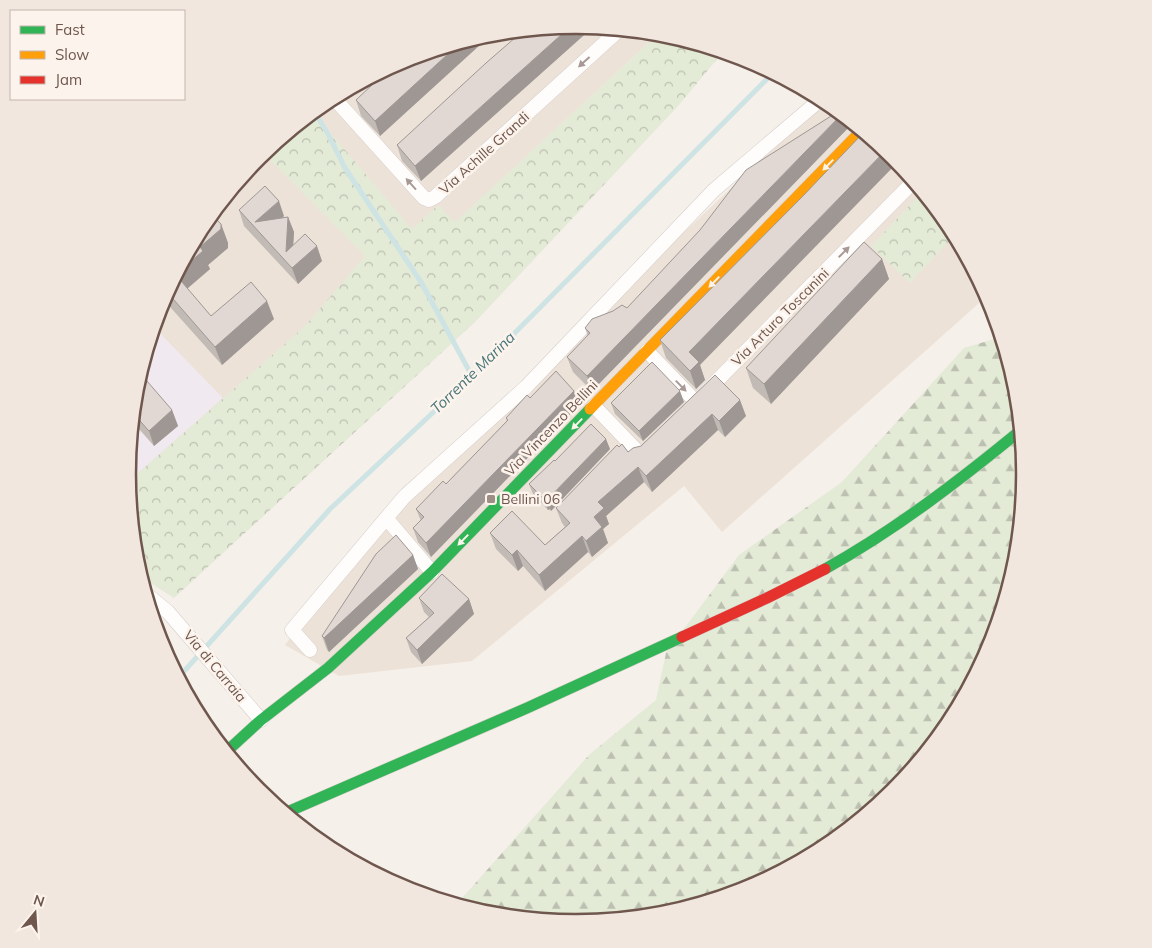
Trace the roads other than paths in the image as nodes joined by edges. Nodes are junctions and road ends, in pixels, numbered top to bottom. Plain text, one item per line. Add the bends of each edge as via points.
1 (613, 36) edge
2 (339, 103) edge
3 (815, 105) edge
4 (857, 135) edge
5 (909, 186) edge
6 (647, 351) junction
7 (696, 402) junction
8 (594, 406) junction
9 (684, 414) edge
10 (1014, 436) edge
11 (655, 441) edge
12 (387, 519) junction
13 (432, 572) junction
14 (155, 601) edge
15 (310, 650) dead end
16 (261, 720) junction
17 (231, 747) edge
18 (292, 810) edge

1 -> 2 street, Via Achille Grandi via 429,200
3 - 12 street via 714,190 526,387 404,497
4 -> 6 street, Via Vincenzo Bellini
7 -> 5 street, Via Arturo Toscanini
6 -> 7 street
6 - 8 street, Via Vincenzo Bellini
7 - 9 street, Via Arturo Toscanini
8 - 11 street via 626,446 641,455
8 -> 13 street, Via Vincenzo Bellini
10 - 18 street via 898,524 787,588 586,682
12 - 13 street
12 - 15 street via 292,630
13 - 16 street, Via Vincenzo Bellini via 328,668
14 - 16 street, Via di Carraia via 168,612
16 - 17 street, Via Vincenzo Bellini

